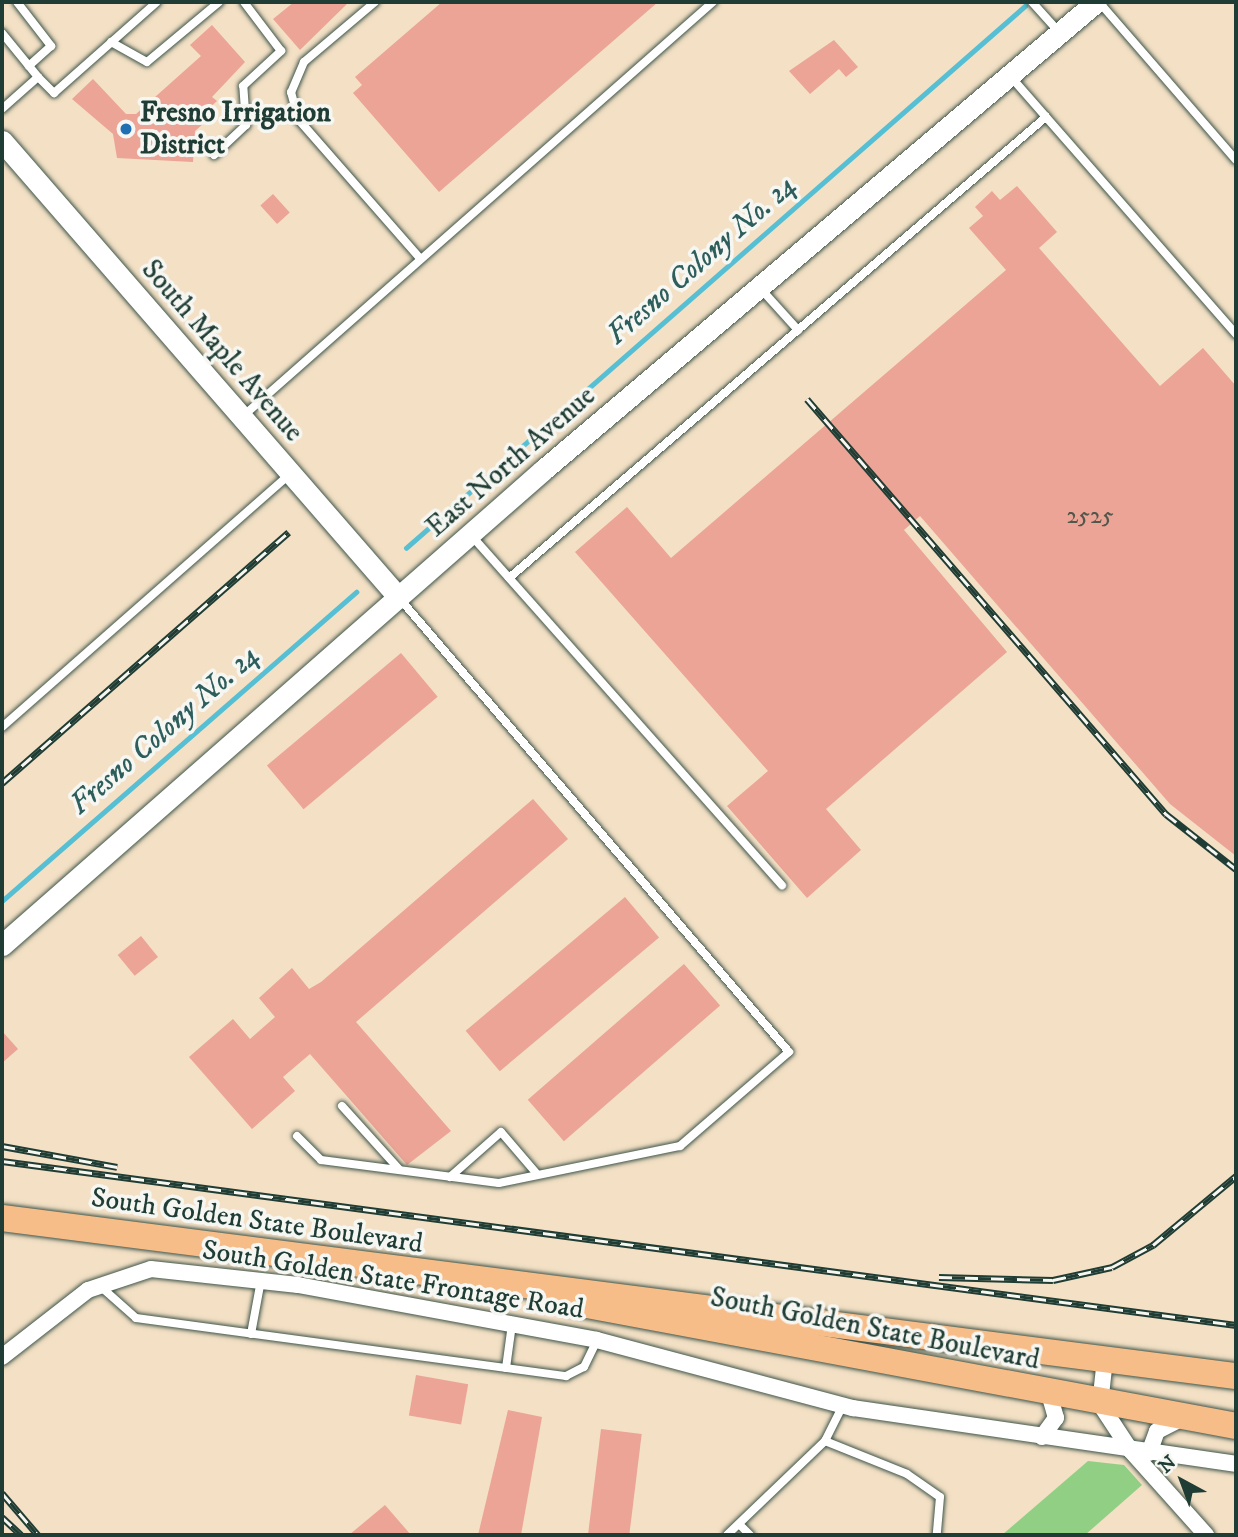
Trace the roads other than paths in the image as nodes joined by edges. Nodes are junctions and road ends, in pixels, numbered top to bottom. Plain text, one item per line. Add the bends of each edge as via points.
1 (17, 2) edge
2 (158, 2) edge
3 (219, 2) edge
4 (244, 2) edge
5 (375, 2) edge
6 (713, 2) edge
7 (1032, 2) edge
8 (1097, 2) edge
9 (2, 33) edge
10 (1059, 33) junction
11 (111, 42) junction
12 (29, 66) junction
13 (1009, 75) junction
14 (38, 77) junction
15 (2, 109) edge
16 (1046, 117) junction
17 (2, 141) edge
18 (214, 155) dead end
19 (1236, 160) edge
20 (419, 257) junction
21 (758, 286) junction
22 (798, 330) junction
23 (1236, 334) edge
24 (242, 417) junction
25 (291, 473) junction
26 (470, 534) junction
27 (509, 578) junction
28 (399, 598) junction
29 (2, 727) edge
30 (782, 886) dead end
31 (2, 945) edge
32 (342, 1106) dead end
33 (297, 1136) dead end
34 (398, 1170) junction
35 (537, 1174) junction
36 (450, 1177) junction
37 (2, 1218) edge
38 (261, 1280) junction
39 (100, 1286) junction
40 (504, 1286) junction
41 (512, 1324) junction
42 (251, 1334) junction
43 (597, 1340) junction
44 (2, 1357) edge
45 (1105, 1359) junction
46 (506, 1368) junction
47 (1236, 1376) edge
48 (1049, 1394) junction
49 (1100, 1404) junction
50 (843, 1405) junction
51 (1184, 1418) junction
52 (1236, 1426) edge
53 (1042, 1437) junction
54 (825, 1441) junction
55 (1131, 1451) junction
56 (1149, 1453) junction
57 (1236, 1464) edge
58 (739, 1524) junction
59 (727, 1535) edge
60 (750, 1535) edge
61 (937, 1535) edge
62 (1206, 1535) edge

1 - 12 lane via 51,46
2 - 11 lane
3 - 11 lane via 147,62
4 - 18 lane via 281,51 243,86 246,125
5 - 20 lane via 304,62 291,92 298,119
6 - 20 lane
7 - 10 lane
8 - 10 street, East North Avenue
8 - 19 lane
9 - 12 lane
10 - 13 street, East North Avenue
11 - 14 lane via 54,93
12 - 14 lane
13 - 16 lane
13 - 21 street, East North Avenue
14 - 15 lane
16 - 22 lane
16 - 23 lane
17 - 24 street, South Maple Avenue
20 - 24 lane
21 - 22 lane
21 - 26 street, East North Avenue
22 - 27 lane
24 - 25 street, South Maple Avenue
25 - 28 street, South Maple Avenue
25 - 29 lane
26 - 27 lane
26 - 28 street, East North Avenue
27 - 30 lane
28 - 31 street, East North Avenue
28 - 35 lane via 789,1052 680,1146
32 - 34 lane
33 - 34 lane via 321,1160
34 - 36 lane
35 - 36 lane via 499,1183
35 - 36 lane via 501,1132
37 - 40 main road, South Golden State Boulevard
38 - 39 street, South Golden State Frontage Road via 151,1269
38 - 41 street, South Golden State Frontage Road
38 - 42 lane
39 - 42 lane via 136,1318
39 - 44 street, South Golden State Frontage Road
40 - 45 main road, South Golden State Boulevard via 604,1291
40 - 48 main road, South Golden State Boulevard
41 - 43 street, South Golden State Frontage Road
41 - 46 lane
42 - 46 lane
43 - 46 lane via 577,1374
43 - 50 street, South Golden State Frontage Road
45 - 47 main road, South Golden State Boulevard
45 - 49 street
48 - 49 main road, South Golden State Boulevard
48 - 53 street via 1056,1418
49 - 51 main road, South Golden State Boulevard
49 - 55 street
50 - 53 street, South Golden State Frontage Road
50 - 54 lane
51 - 52 main road, South Golden State Boulevard
51 - 56 street via 1157,1431
53 - 55 street, South Golden State Frontage Road
54 - 58 lane
54 - 61 lane via 907,1474 940,1497
55 - 56 street, South Golden State Frontage Road
55 - 62 street
56 - 57 street, South Golden State Frontage Road
58 - 59 lane
58 - 60 lane

